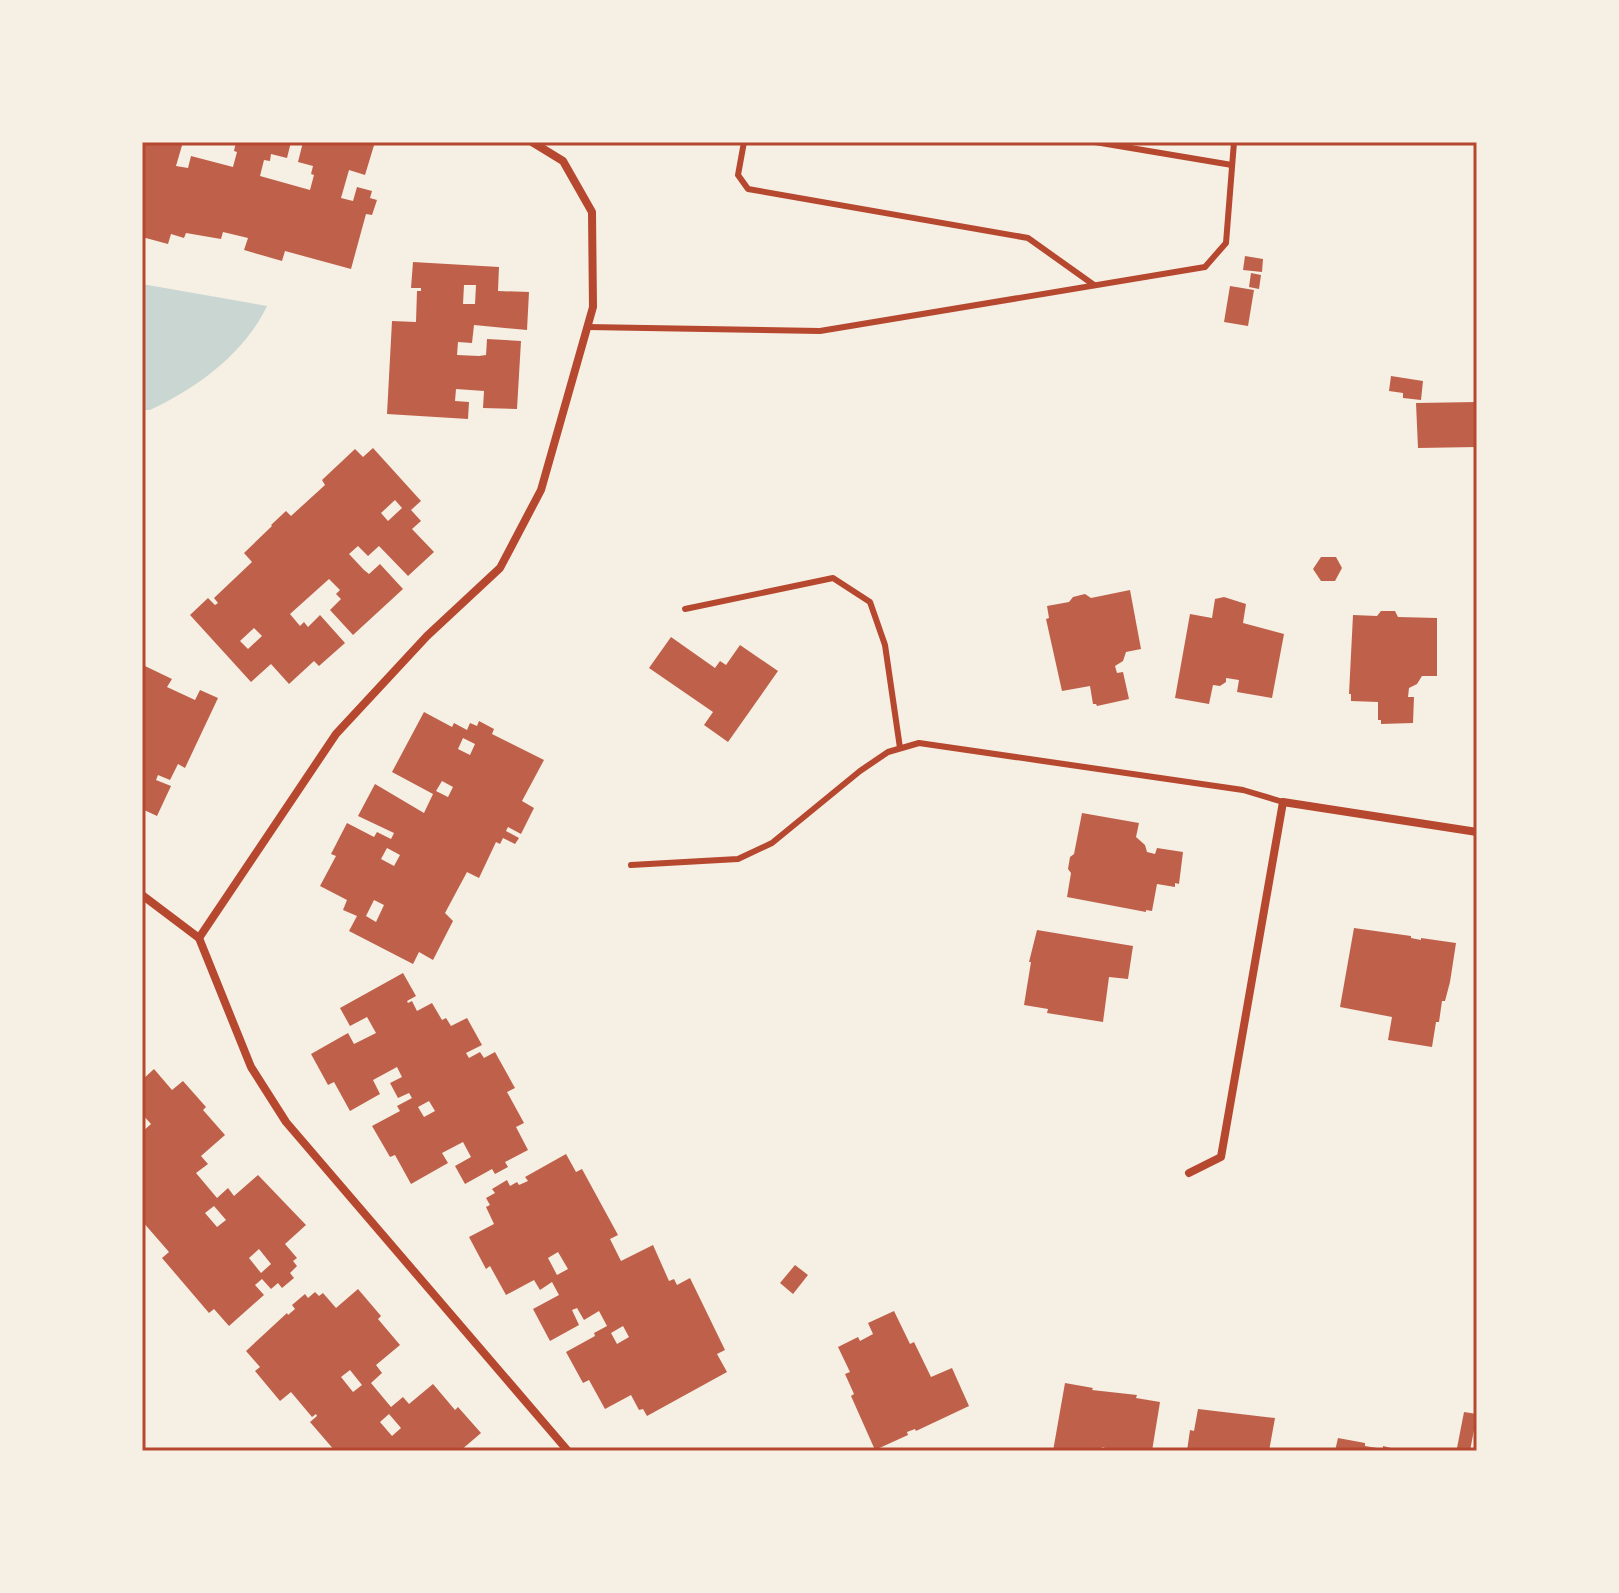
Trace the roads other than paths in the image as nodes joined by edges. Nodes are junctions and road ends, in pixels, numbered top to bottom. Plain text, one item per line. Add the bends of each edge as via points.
1 (532, 142) edge
2 (744, 142) edge
3 (1095, 142) edge
4 (1234, 142) edge
5 (1232, 165) junction
6 (1094, 285) junction
7 (587, 327) junction
8 (685, 609) dead end
9 (900, 748) junction
10 (1283, 802) junction
11 (1477, 832) edge
12 (631, 865) dead end
13 (142, 895) edge
14 (199, 938) junction
15 (1189, 1173) dead end
16 (568, 1451) edge

1 - 7 street via 563,161 592,212 593,307
2 - 6 lane via 738,175 748,189 1028,238
3 - 5 lane
4 - 5 lane
5 - 6 lane via 1226,243 1205,267
6 - 7 lane via 820,331
7 - 14 street via 541,490 500,568 427,636 336,734
8 - 9 lane via 833,578 870,602 885,645
9 - 10 lane via 919,743 980,750 1243,790
9 - 12 lane via 860,771 752,855
10 - 11 street
10 - 15 street via 1221,1157
13 - 14 street
14 - 16 street via 251,1067 286,1122

